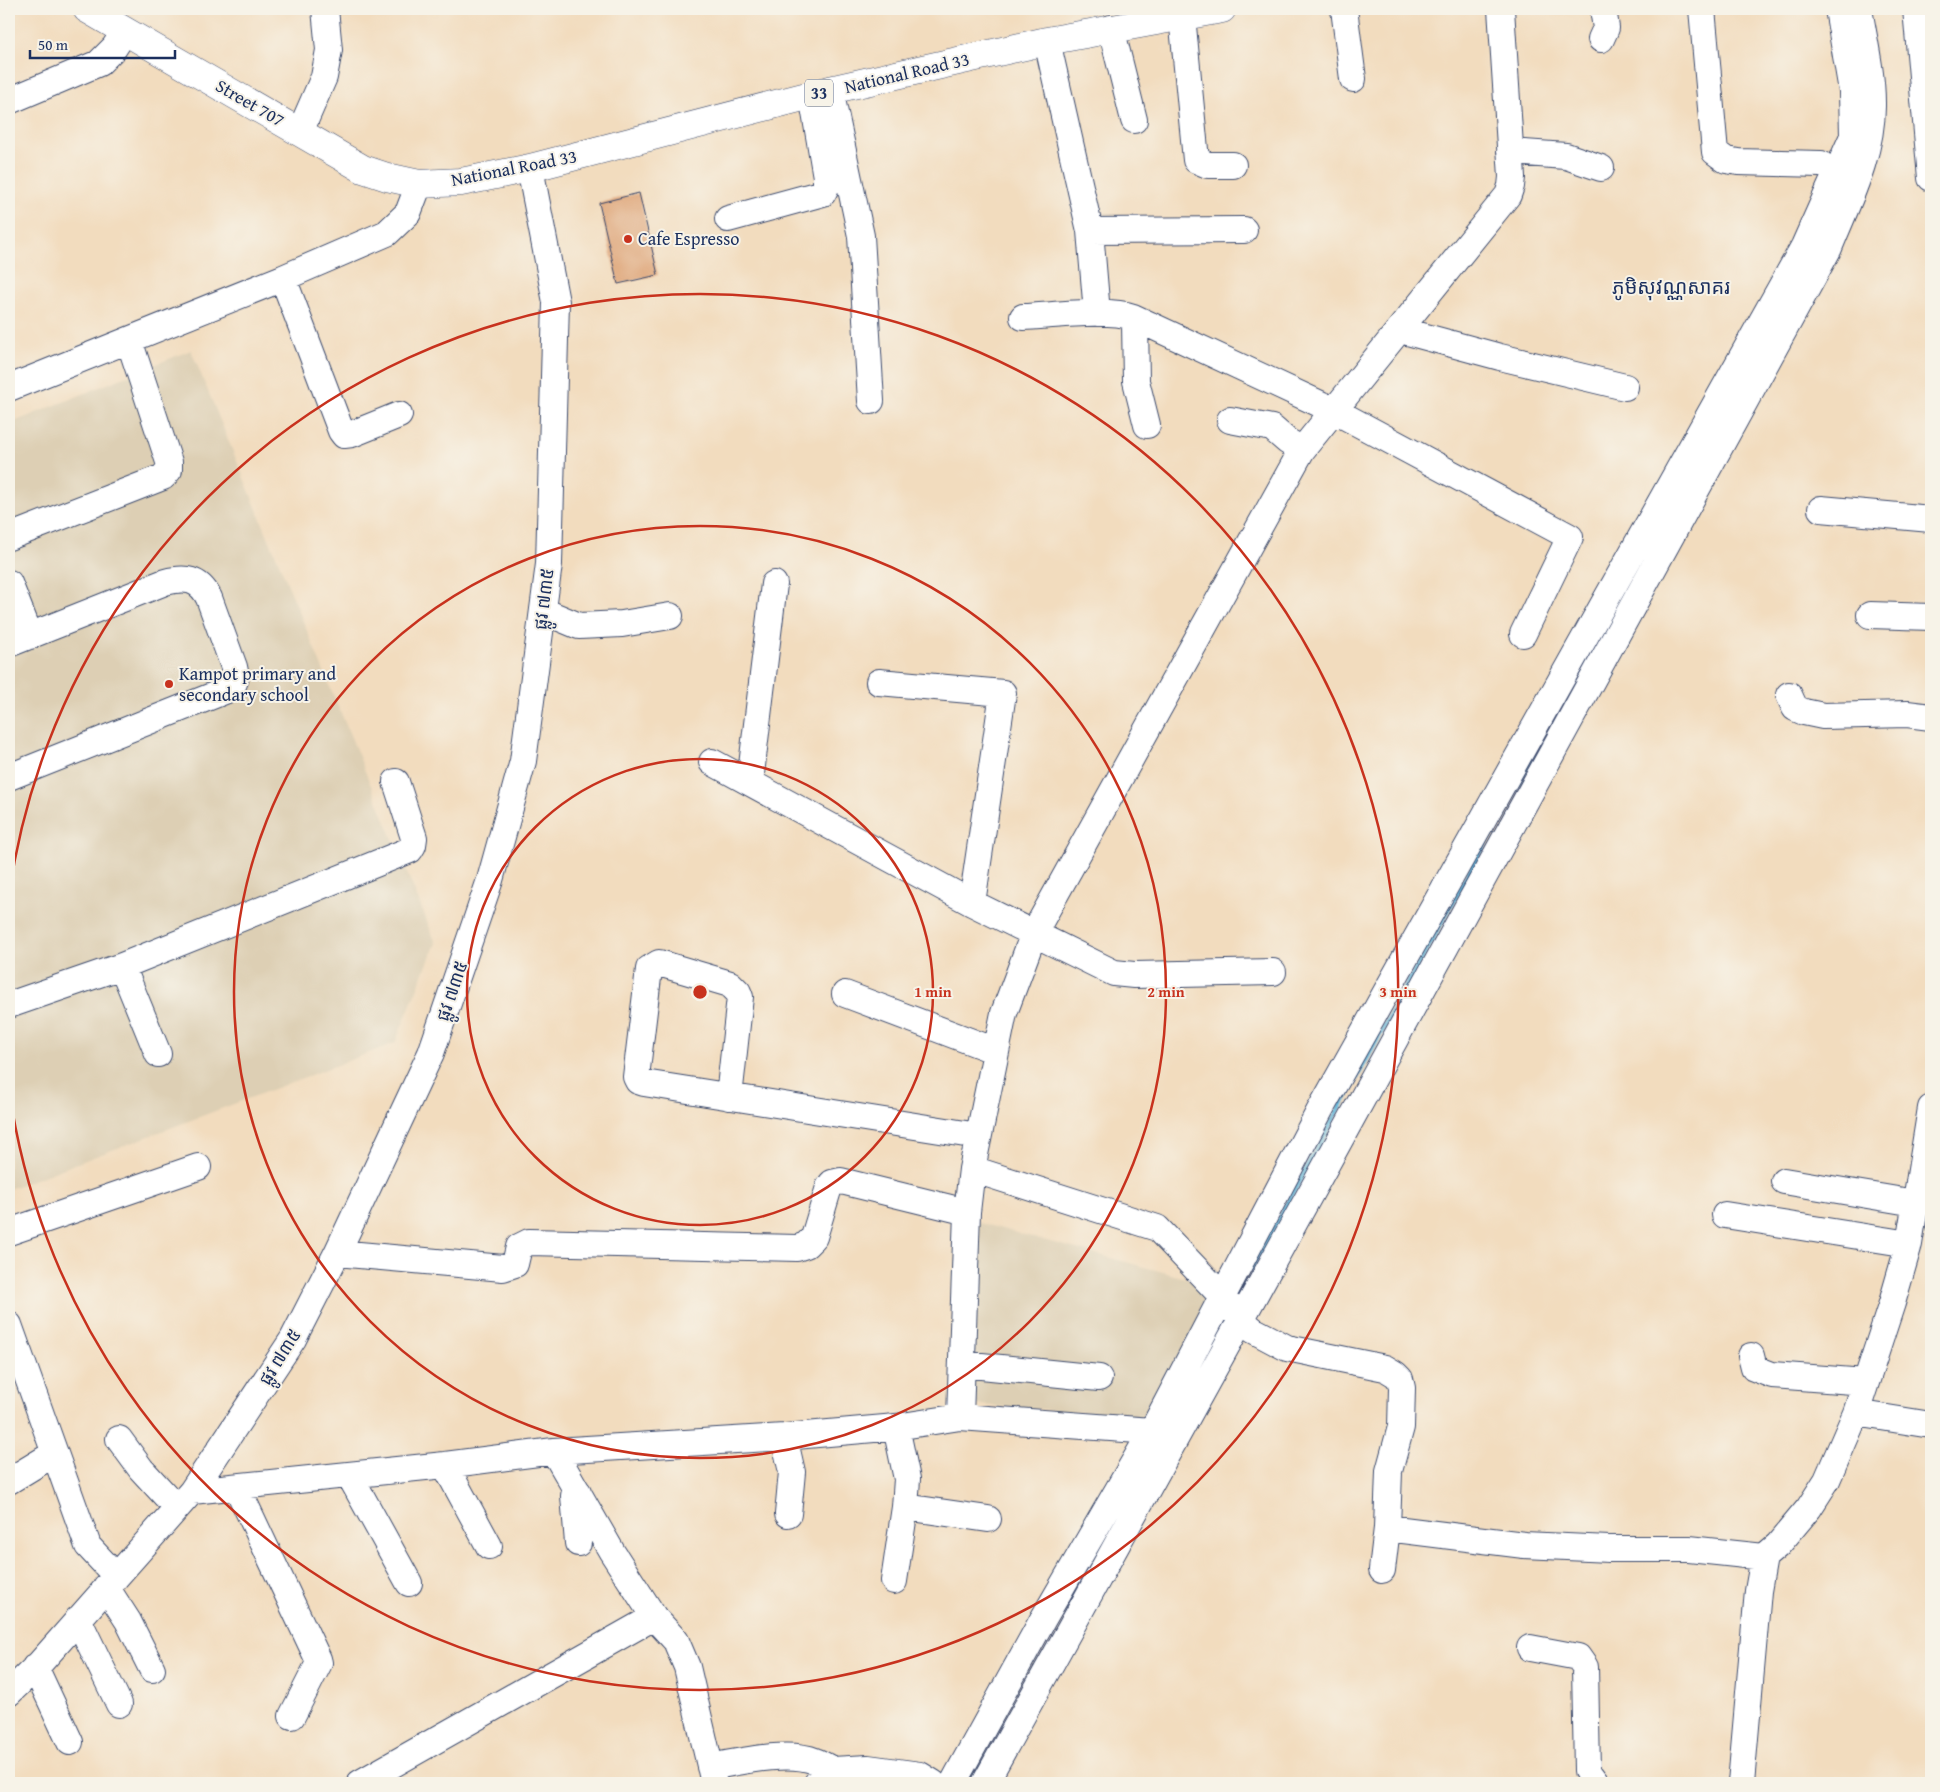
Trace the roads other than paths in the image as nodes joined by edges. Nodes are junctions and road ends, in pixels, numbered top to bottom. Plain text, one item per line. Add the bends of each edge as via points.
1 (87, 9) edge
2 (326, 9) edge
3 (1222, 9) edge
4 (1344, 9) edge
5 (1501, 9) edge
6 (1603, 9) edge
7 (1702, 9) edge
8 (1838, 9) edge
9 (1859, 9) edge
10 (1916, 9) edge
11 (1182, 16) junction
12 (1111, 28) junction
13 (125, 31) junction
14 (1600, 39) dead end
15 (1047, 42) junction
16 (1353, 79) dead end
17 (821, 92) junction
18 (9, 101) edge
19 (1134, 120) dead end
20 (300, 132) junction
21 (1510, 152) junction
22 (1821, 164) dead end
23 (1233, 165) dead end
24 (530, 168) junction
25 (1601, 168) dead end
26 (1931, 178) edge
27 (419, 184) junction
28 (728, 219) dead end
29 (1244, 230) dead end
30 (1090, 231) junction
31 (283, 278) junction
32 (1097, 314) junction
33 (1023, 317) dead end
34 (1133, 317) junction
35 (1400, 330) junction
36 (130, 340) junction
37 (1625, 387) dead end
38 (9, 388) edge
39 (871, 401) dead end
40 (1333, 410) junction
41 (400, 416) dead end
42 (1230, 420) dead end
43 (1147, 426) dead end
44 (1302, 450) junction
45 (1821, 509) dead end
46 (1931, 520) edge
47 (9, 537) edge
48 (9, 584) edge
49 (774, 584) dead end
50 (543, 612) junction
51 (1870, 615) dead end
52 (670, 616) dead end
53 (1931, 617) edge
54 (1524, 634) dead end
55 (19, 640) edge
56 (879, 682) dead end
57 (1789, 696) dead end
58 (1931, 717) edge
59 (712, 762) dead end
60 (9, 777) edge
61 (396, 782) dead end
62 (750, 782) junction
63 (972, 903) junction
64 (1034, 933) junction
65 (122, 966) junction
66 (1272, 972) dead end
67 (845, 994) dead end
68 (9, 1005) edge
69 (996, 1050) junction
70 (158, 1054) dead end
71 (729, 1098) junction
72 (1931, 1108) edge
73 (978, 1136) junction
74 (198, 1167) dead end
75 (972, 1169) junction
76 (1784, 1181) dead end
77 (1915, 1203) junction
78 (967, 1212) junction
79 (1725, 1215) dead end
80 (9, 1232) edge
81 (1909, 1244) junction
82 (337, 1253) junction
83 (1222, 1296) junction
84 (1241, 1320) junction
85 (9, 1325) edge
86 (1751, 1356) dead end
87 (962, 1364) junction
88 (1099, 1378) dead end
89 (1866, 1382) junction
90 (1856, 1413) junction
91 (960, 1417) junction
92 (1931, 1425) edge
93 (896, 1427) junction
94 (1152, 1431) junction
95 (784, 1437) junction
96 (119, 1439) dead end
97 (554, 1451) junction
98 (55, 1454) junction
99 (445, 1465) junction
100 (350, 1476) junction
101 (9, 1481) edge
102 (237, 1487) junction
103 (578, 1492) junction
104 (185, 1500) junction
105 (905, 1507) junction
106 (788, 1514) dead end
107 (988, 1520) dead end
108 (1387, 1528) junction
109 (578, 1543) dead end
110 (489, 1546) dead end
111 (1764, 1557) junction
112 (1382, 1570) dead end
113 (894, 1581) dead end
114 (111, 1582) junction
115 (409, 1582) dead end
116 (654, 1617) junction
117 (78, 1619) junction
118 (1530, 1648) dead end
119 (35, 1667) junction
120 (152, 1669) dead end
121 (9, 1693) edge
122 (119, 1704) dead end
123 (292, 1716) dead end
124 (70, 1742) dead end
125 (712, 1775) edge
126 (825, 1777) edge
127 (360, 1783) edge
128 (933, 1783) edge
129 (953, 1783) edge
130 (985, 1783) edge
131 (1596, 1783) edge
132 (1740, 1783) edge

1 - 13 main road, Street 707
2 - 20 street via 329,50 324,77
3 - 11 main road, National Road 33 / 33
4 - 16 street
5 - 21 street
6 - 14 street via 1606,28
7 - 22 street via 1715,152 1726,160 1738,162
8 - 83 street via 1852,91 1853,136 1804,246 1320,1110
9 - 84 street via 1872,104 1868,139 1864,162 1828,248
10 - 26 street
11 - 12 main road, National Road 33 / 33
11 - 23 street via 1196,160 1208,165
12 - 15 main road, National Road 33 / 33
12 - 19 street
13 - 18 street via 99,63
13 - 20 main road, Street 707
15 - 17 main road, National Road 33 / 33
15 - 30 street
17 - 24 main road, National Road 33 / 33
17 - 28 street via 826,177 823,193
17 - 39 street via 860,236
20 - 27 main road, Street 707 via 364,169
21 - 25 street via 1566,156
21 - 35 street via 1511,186 1508,195
24 - 27 main road, National Road 33 / 33 via 461,182
24 - 50 street, ផ្លូវ ៧៣៥ via 556,302 549,564
27 - 31 street via 408,213 387,233
29 - 30 street
30 - 32 street
31 - 36 street
31 - 41 street via 344,435
32 - 33 street
32 - 34 street
34 - 40 street
34 - 43 street via 1136,381
35 - 37 street
35 - 40 street
36 - 38 street
36 - 47 street via 169,470 163,477
40 - 44 street
40 - 54 street via 1570,537
42 - 44 street via 1272,428
44 - 64 street
45 - 46 street
48 - 55 street
49 - 62 street
50 - 52 street via 579,626 622,624
50 - 82 street, ផ្លូវ ៧៣៥ via 523,760 490,880 431,1053
51 - 53 street
55 - 60 street via 165,582 186,579 204,588 236,679 227,690
56 - 63 street via 1003,693
57 - 58 street via 1795,708 1823,716 1908,714
59 - 62 street
61 - 65 street via 414,838 410,850
62 - 63 street
63 - 64 street
64 - 66 street via 1114,973
64 - 69 street via 1004,1012
65 - 68 street
65 - 70 street
67 - 69 street
69 - 73 street
71 - 71 street via 738,992 730,984 654,964 649,969 638,1081
71 - 73 street
72 - 77 street
73 - 75 street
74 - 80 street
75 - 78 street
75 - 83 street via 1157,1228
76 - 77 street
77 - 81 street
78 - 82 street via 841,1180 829,1187 814,1236 806,1245 796,1248 529,1242 519,1246 515,1264 503,1268
78 - 87 street
79 - 81 street
81 - 89 street
82 - 104 street, ផ្លូវ ៧៣៥ via 293,1339
83 - 84 street
83 - 94 street
84 - 108 street via 1287,1348 1385,1368 1400,1379 1400,1427 1389,1472
84 - 130 street
85 - 98 street
86 - 89 street via 1754,1368 1772,1375
87 - 88 street
87 - 91 street
89 - 90 street
90 - 92 street
90 - 111 street via 1827,1480 1809,1508
91 - 93 street
91 - 94 street
93 - 95 street
93 - 105 street via 907,1479
94 - 129 street
95 - 97 street
95 - 106 street via 792,1472
96 - 104 street via 141,1469
97 - 99 street
97 - 103 street
98 - 101 street
98 - 114 street via 88,1546
99 - 100 street
99 - 110 street
100 - 102 street
100 - 115 street
102 - 104 street
102 - 123 street via 319,1663
103 - 109 street via 574,1496
103 - 116 street
104 - 114 street, ផ្លូវ ៧៣៥
105 - 107 street
105 - 113 street
108 - 111 street via 1524,1545 1689,1549
108 - 112 street
111 - 132 street
114 - 117 street, ផ្លូវ ៧៣៥
114 - 120 street
116 - 125 street via 676,1641 687,1667
116 - 127 street
117 - 119 street, ផ្លូវ ៧៣៥
117 - 122 street
118 - 131 street via 1578,1657 1585,1667 1587,1772
119 - 121 street, ផ្លូវ ៧៣៥
119 - 124 street
125 - 126 street via 763,1758 795,1757 814,1760
126 - 128 street via 868,1768 920,1775

